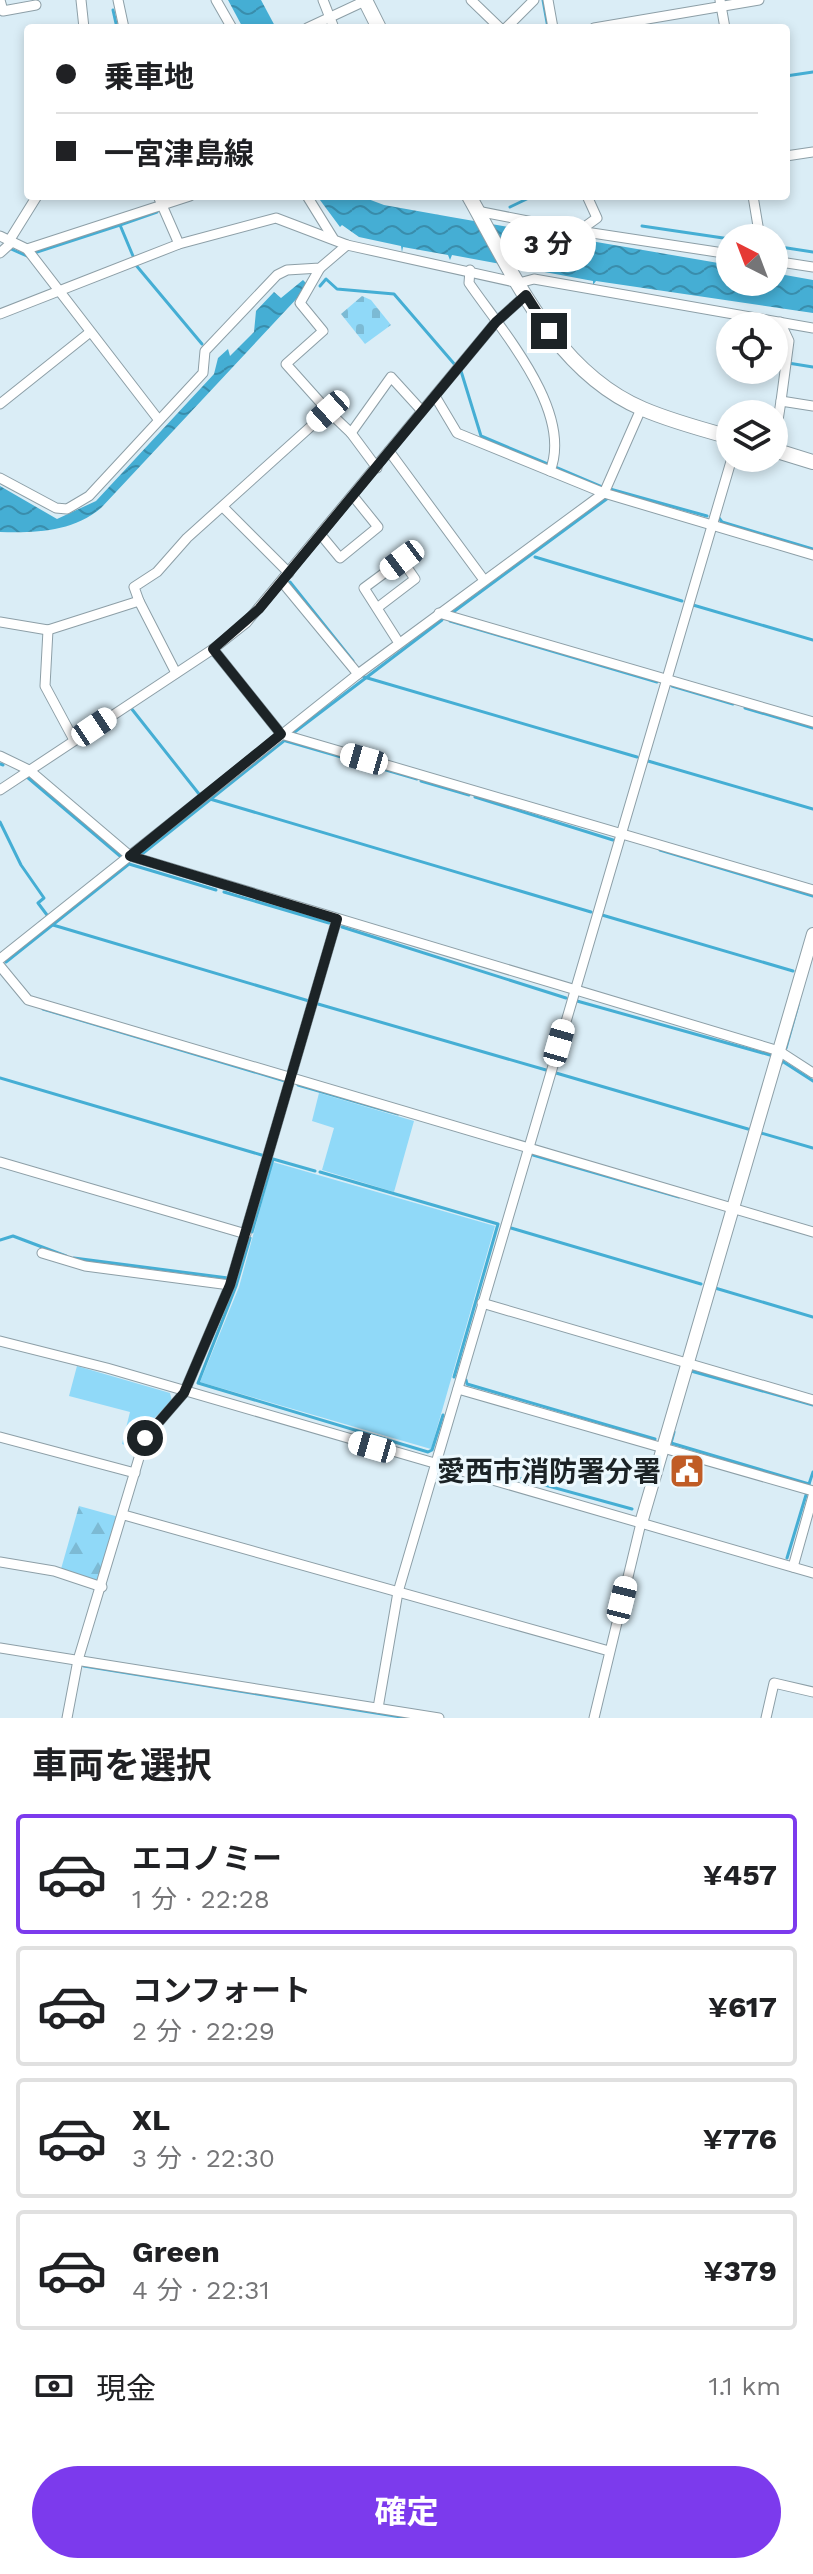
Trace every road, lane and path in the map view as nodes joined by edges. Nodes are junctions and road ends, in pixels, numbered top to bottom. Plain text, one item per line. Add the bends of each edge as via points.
1 (0, 0) edge
2 (81, 0) edge
3 (119, 0) edge
4 (216, 0) edge
5 (323, 0) edge
6 (471, 0) edge
7 (534, 0) edge
8 (548, 0) edge
9 (759, 0) edge
10 (366, 1) edge
11 (721, 3) edge
12 (36, 5) dead end
13 (1, 11) edge
14 (331, 17) junction
15 (84, 24) edge
16 (123, 24) edge
17 (230, 24) edge
18 (316, 24) edge
19 (333, 24) edge
20 (377, 24) edge
21 (498, 24) edge
22 (507, 24) edge
23 (552, 24) edge
24 (614, 24) edge
25 (724, 24) edge
26 (813, 152) edge
27 (790, 155) edge
28 (34, 200) edge
29 (159, 200) edge
30 (179, 200) edge
31 (309, 200) edge
32 (471, 200) edge
33 (589, 200) edge
34 (754, 200) edge
35 (161, 207) junction
36 (479, 214) junction
37 (758, 224) edge
38 (579, 231) junction
39 (333, 238) junction
40 (7, 240) edge
41 (179, 244) junction
42 (347, 245) junction
43 (27, 249) junction
44 (716, 252) edge
45 (0, 253) edge
46 (788, 263) edge
47 (813, 267) edge
48 (320, 268) junction
49 (470, 270) junction
50 (520, 284) junction
51 (57, 290) junction
52 (723, 312) edge
53 (0, 314) edge
54 (496, 322) junction
55 (788, 323) edge
56 (813, 328) edge
57 (89, 333) junction
58 (435, 396) junction
59 (788, 402) edge
60 (0, 404) edge
61 (813, 406) edge
62 (641, 409) junction
63 (328, 411) junction
64 (422, 411) junction
65 (158, 419) junction
66 (351, 433) junction
67 (716, 433) edge
68 (389, 451) junction
69 (788, 453) edge
70 (813, 462) edge
71 (377, 468) junction
72 (550, 471) junction
73 (728, 472) edge
74 (0, 478) edge
75 (604, 493) junction
76 (353, 496) junction
77 (223, 507) junction
78 (711, 525) junction
79 (321, 535) junction
80 (813, 555) edge
81 (286, 578) junction
82 (484, 580) junction
83 (139, 601) junction
84 (377, 608) junction
85 (439, 613) junction
86 (0, 622) edge
87 (48, 630) junction
88 (399, 643) junction
89 (213, 649) junction
90 (176, 673) junction
91 (358, 674) junction
92 (667, 680) junction
93 (813, 722) edge
94 (281, 734) junction
95 (74, 740) junction
96 (0, 756) edge
97 (29, 770) junction
98 (0, 790) edge
99 (621, 834) junction
100 (130, 856) junction
101 (813, 890) edge
102 (337, 919) junction
103 (813, 934) edge
104 (0, 959) edge
105 (0, 966) edge
106 (574, 991) junction
107 (779, 1051) junction
108 (813, 1073) edge
109 (291, 1079) junction
110 (528, 1148) junction
111 (0, 1162) edge
112 (732, 1208) junction
113 (813, 1232) edge
114 (246, 1234) junction
115 (42, 1253) dead end
116 (230, 1285) junction
117 (482, 1303) junction
118 (0, 1341) edge
119 (687, 1363) junction
120 (458, 1389) junction
121 (184, 1393) junction
122 (813, 1400) edge
123 (0, 1437) edge
124 (662, 1447) junction
125 (436, 1466) junction
126 (135, 1473) junction
127 (813, 1493) edge
128 (124, 1515) junction
129 (641, 1523) junction
130 (0, 1562) edge
131 (793, 1567) junction
132 (813, 1573) edge
133 (102, 1587) junction
134 (398, 1592) junction
135 (0, 1648) edge
136 (609, 1651) junction
137 (78, 1660) junction
138 (813, 1692) edge
139 (378, 1708) junction
140 (67, 1718) edge
141 (439, 1718) edge
142 (594, 1718) edge
143 (766, 1718) edge

1 - 13 street
2 - 15 street
3 - 16 street
4 - 17 street
5 - 14 street
6 - 21 street
7 - 22 street
8 - 23 street
9 - 11 street
10 - 14 street
10 - 20 main road
11 - 24 street
11 - 25 street
12 - 13 street
14 - 18 street
14 - 19 street
26 - 27 street
28 - 40 street
29 - 35 street
30 - 35 street
31 - 39 street
32 - 36 main road
33 - 38 street via 597,218
34 - 37 street
35 - 41 street
35 - 43 street
36 - 38 street
36 - 50 main road
38 - 44 street
39 - 41 street via 276,218
39 - 42 street
40 - 43 street
40 - 45 street
41 - 51 street
42 - 48 street
42 - 49 street
43 - 51 street
46 - 47 street
48 - 63 street via 300,303 323,331 286,364
48 - 65 street via 277,275 205,351 203,373
49 - 50 street
49 - 54 street via 469,283
50 - 52 street via 534,279
50 - 54 street
50 - 62 main road via 554,338 581,368
51 - 53 street
51 - 57 street
54 - 58 street
54 - 72 street via 548,402 554,462
55 - 56 street
57 - 60 street
57 - 65 street
58 - 64 street
58 - 72 street via 457,433
59 - 61 street
62 - 67 main road
62 - 75 street
63 - 66 street
63 - 77 street
64 - 66 street via 391,377
64 - 68 street
65 - 74 street via 103,482 67,509
66 - 71 street
68 - 71 street
68 - 82 street
69 - 70 main road
71 - 76 street
72 - 75 street
73 - 78 street
75 - 78 street
75 - 82 street
76 - 79 street
76 - 79 street via 378,527 340,558
77 - 81 street
77 - 83 street via 157,572 134,587
78 - 80 street
78 - 92 street
79 - 81 street
81 - 89 street via 246,623
81 - 91 street
82 - 85 street
83 - 87 street
83 - 90 street
84 - 84 street via 364,588 402,560 415,579
84 - 88 street
85 - 88 street
85 - 92 street
86 - 87 street
87 - 95 street via 45,686
88 - 91 street
89 - 90 street
89 - 94 street
90 - 95 street
91 - 94 street
92 - 93 street
92 - 99 street
94 - 99 street
94 - 100 street
95 - 97 street
96 - 97 street
97 - 98 street
97 - 100 street
99 - 101 street
99 - 106 street
100 - 102 street
100 - 104 street
102 - 106 street
102 - 109 street
103 - 107 street
105 - 109 street via 28,1000
106 - 107 street
106 - 110 street
107 - 108 street
107 - 112 street
109 - 110 street
109 - 114 street
110 - 112 street
110 - 117 street
111 - 114 street
112 - 113 street
112 - 119 street
114 - 116 street
115 - 116 street via 85,1266
116 - 121 street
117 - 119 street
117 - 120 street
118 - 121 street
119 - 122 street
119 - 124 street
120 - 124 street
120 - 125 street
121 - 125 street
121 - 126 street via 145,1438
123 - 126 street
124 - 127 street
124 - 129 street
125 - 129 street
125 - 134 street
126 - 128 street
127 - 131 street
128 - 133 street
128 - 134 street
129 - 131 street
129 - 136 street
130 - 133 street via 54,1571
131 - 132 street
133 - 137 street
134 - 136 street
134 - 139 street
135 - 137 street
136 - 142 street
137 - 139 street
137 - 140 street
138 - 143 street via 774,1683
139 - 141 street

